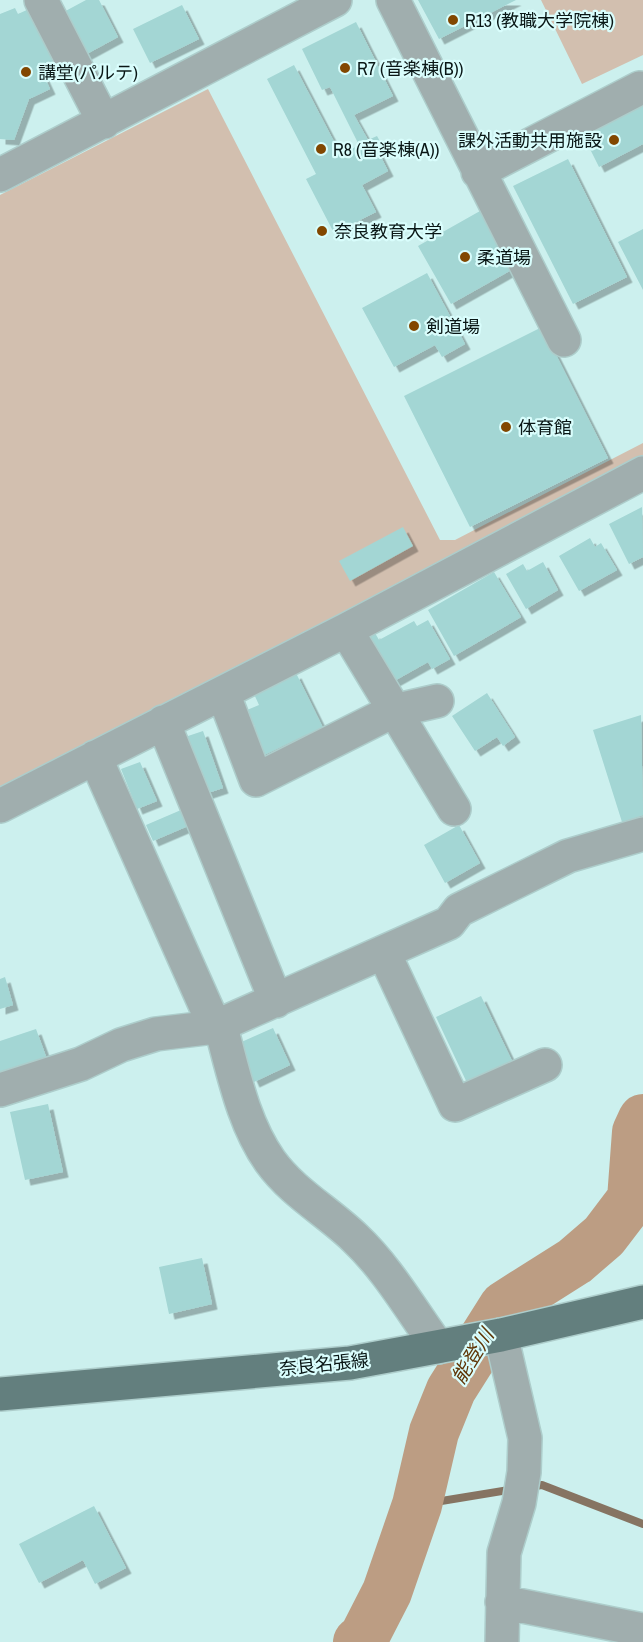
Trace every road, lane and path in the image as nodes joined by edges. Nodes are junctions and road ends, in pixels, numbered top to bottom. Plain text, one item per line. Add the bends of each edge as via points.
1 (41, 0) edge
2 (335, 0) edge
3 (393, 0) edge
4 (640, 88) dead end
5 (104, 122) junction
6 (478, 172) junction
7 (0, 175) edge
8 (564, 340) dead end
9 (643, 473) edge
10 (346, 630) junction
11 (223, 693) junction
12 (437, 701) dead end
13 (393, 711) junction
14 (163, 722) junction
15 (95, 757) junction
16 (0, 806) edge
17 (454, 809) dead end
18 (643, 834) edge
19 (384, 953) junction
20 (276, 1001) junction
21 (217, 1025) junction
22 (545, 1065) dead end
23 (0, 1090) edge
24 (643, 1302) edge
25 (501, 1335) junction
26 (445, 1345) junction
27 (0, 1394) edge
28 (502, 1602) junction
29 (643, 1630) edge
30 (501, 1642) edge

1 - 5 street
2 - 5 street
3 - 6 street
4 - 6 street
5 - 7 street
6 - 8 street
9 - 10 street
10 - 11 street
10 - 13 street
11 - 13 street via 256,780
11 - 14 street
12 - 13 street
13 - 17 street
14 - 15 street
14 - 20 street
15 - 16 street
15 - 21 street
18 - 19 street via 568,856 459,909 449,923
19 - 20 street
19 - 22 street via 455,1105
20 - 21 street
21 - 23 street via 156,1034
21 - 26 street via 253,1132 270,1161 318,1210 354,1237
24 - 25 main road, 奈良名張線
25 - 26 main road, 奈良名張線
25 - 28 street via 525,1438 522,1488 504,1554
26 - 27 main road, 奈良名張線 via 350,1363
28 - 29 street
28 - 30 street

